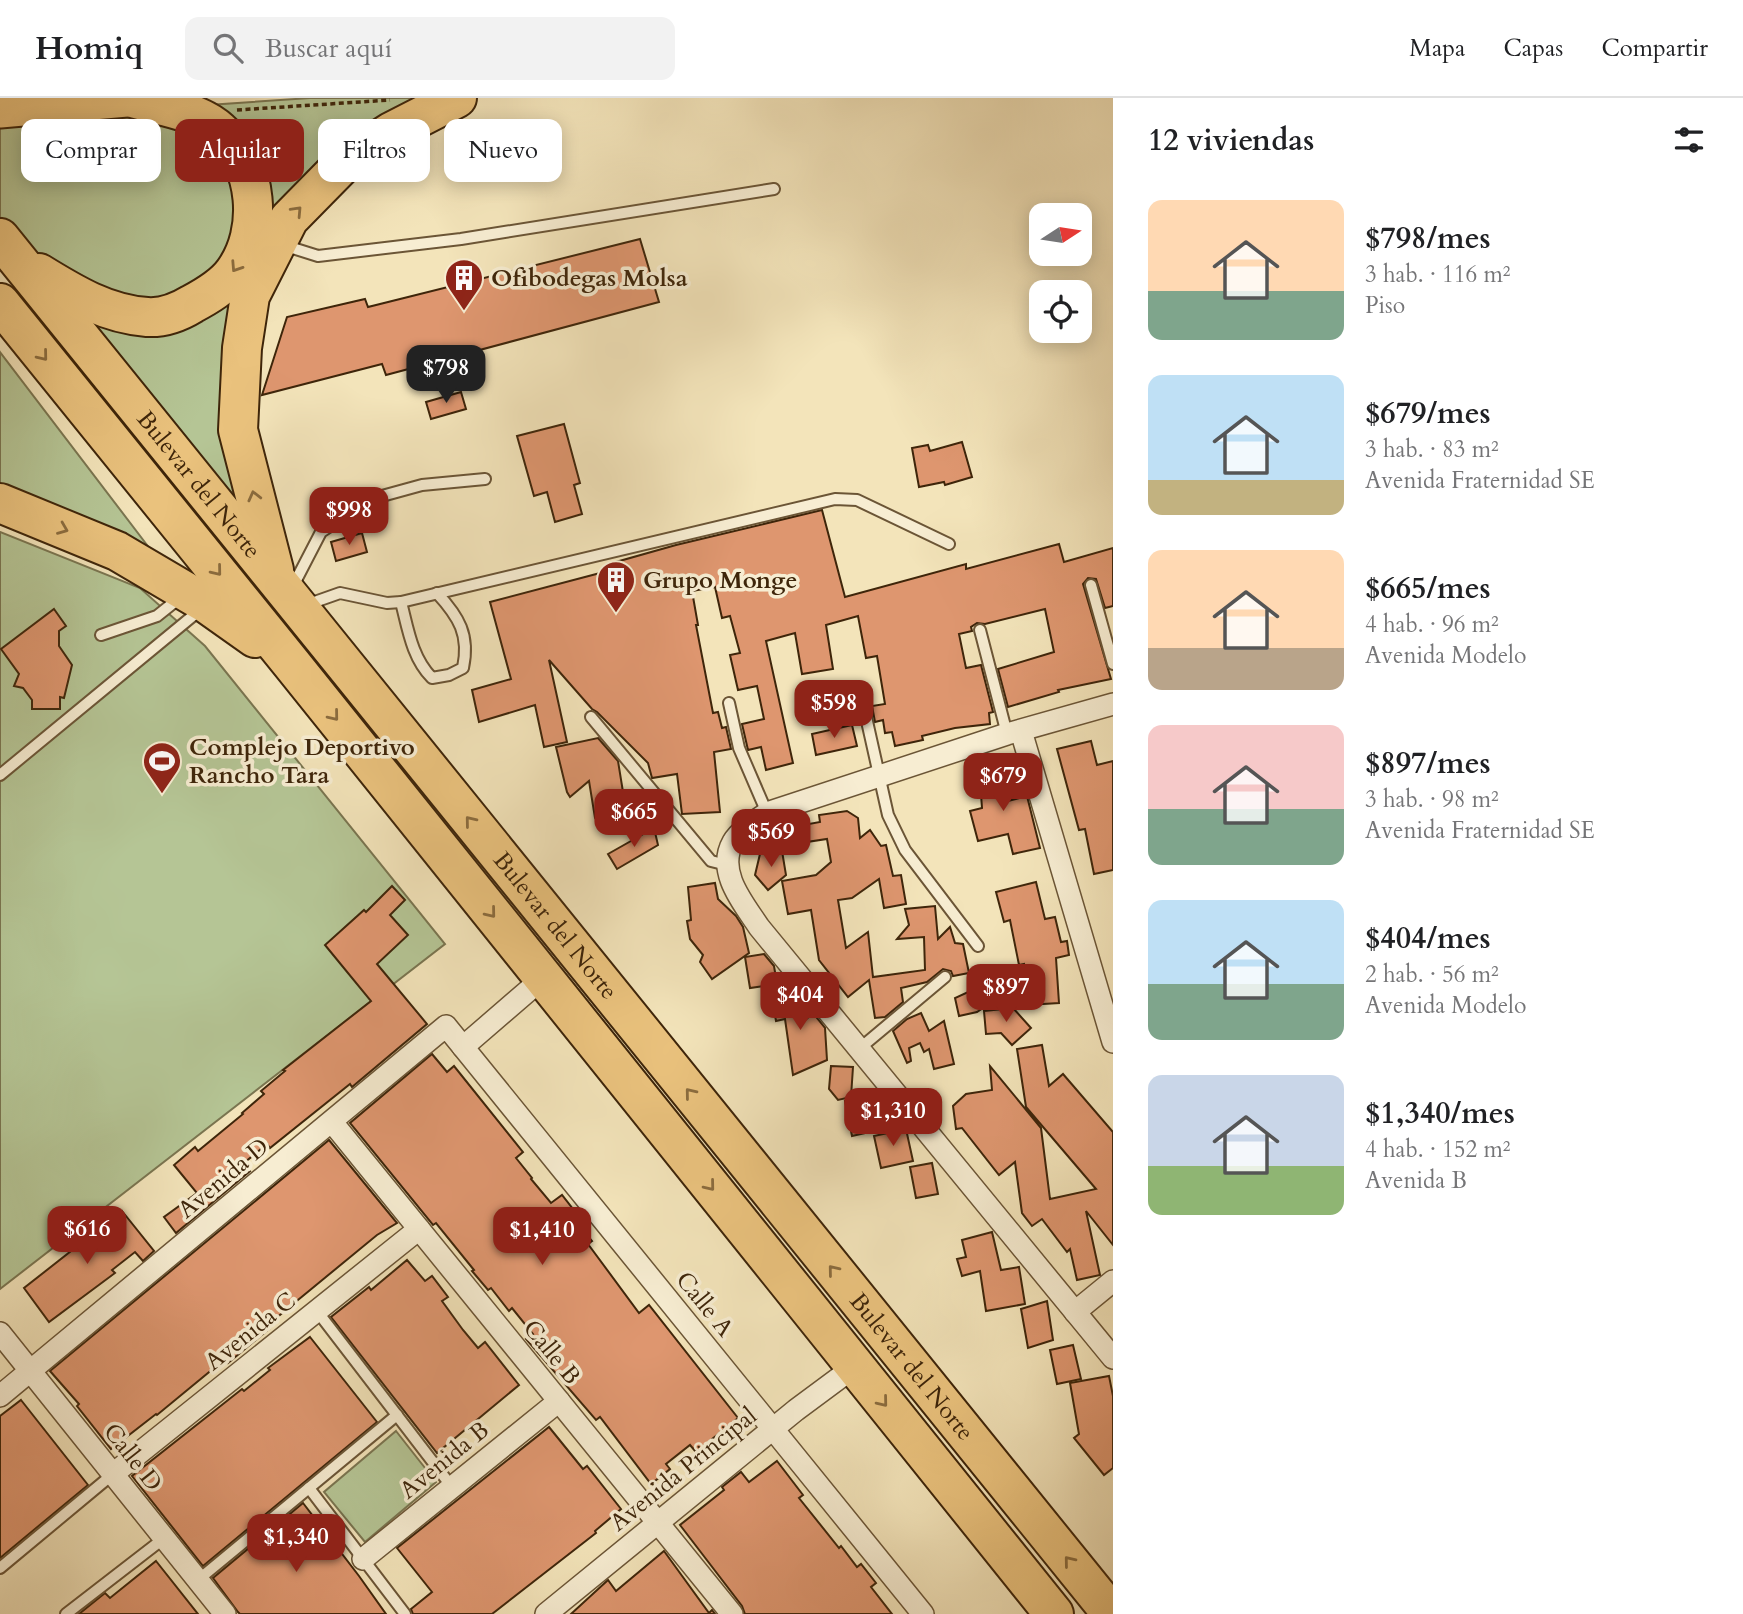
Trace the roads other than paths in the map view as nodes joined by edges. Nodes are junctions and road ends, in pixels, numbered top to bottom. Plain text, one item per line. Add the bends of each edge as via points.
1 (457, 98) edge
2 (143, 99) edge
3 (0, 111) edge
4 (774, 189) dead end
5 (277, 243) junction
6 (8, 249) edge
7 (0, 303) edge
8 (485, 479) dead end
9 (0, 503) edge
10 (949, 544) dead end
11 (1091, 585) dead end
12 (437, 593) junction
13 (288, 597) junction
14 (197, 598) junction
15 (401, 602) junction
16 (980, 630) dead end
17 (101, 635) dead end
18 (291, 663) junction
19 (1113, 664) edge
20 (860, 690) dead end
21 (729, 703) dead end
22 (1113, 704) edge
23 (591, 718) dead end
24 (1014, 733) junction
25 (0, 775) edge
26 (881, 776) junction
27 (760, 818) junction
28 (727, 865) junction
29 (978, 946) dead end
30 (945, 977) dead end
31 (543, 978) junction
32 (1106, 992) edge
33 (446, 1026) joint
34 (1113, 1042) edge
35 (463, 1047) junction
36 (859, 1049) junction
37 (332, 1122) junction
38 (419, 1229) junction
39 (1113, 1281) edge
40 (317, 1311) junction
41 (1075, 1312) junction
42 (0, 1333) edge
43 (1113, 1358) edge
44 (854, 1367) junction
45 (31, 1371) junction
46 (0, 1396) edge
47 (559, 1402) junction
48 (397, 1415) junction
49 (772, 1429) junction
50 (113, 1474) junction
51 (452, 1487) junction
52 (309, 1488) junction
53 (658, 1523) junction
54 (163, 1539) junction
55 (363, 1559) junction
56 (0, 1568) edge
57 (198, 1580) junction
58 (549, 1613) edge
59 (66, 1614) edge
60 (225, 1614) edge
61 (404, 1614) edge
62 (732, 1614) edge
63 (923, 1614) edge
64 (1054, 1614) edge
65 (1112, 1614) edge

5 -> 1 highway via 289,219 346,161
2 - 3 main road
2 -> 6 highway via 193,114 215,127 239,154 250,182 253,216 248,247 234,273 209,295 178,312 149,317 85,301
4 - 5 lane via 461,239 318,256
13 -> 5 highway via 262,527 238,430 250,296
6 - 13 highway, Bulevar del Norte
7 -> 18 highway, Bulevar del Norte
8 - 13 lane via 422,485 371,499 321,532
9 -> 14 highway via 117,551
10 - 12 lane via 857,500 835,499
11 - 19 lane
12 - 15 lane
12 - 15 lane via 456,614 464,636 463,668 449,675 432,678 422,668
13 - 15 lane via 340,593
65 -> 13 highway, Bulevar del Norte
14 - 17 lane
14 - 18 highway
14 - 25 lane
16 - 24 lane
18 -> 31 highway, Bulevar del Norte
20 - 26 lane
21 - 27 lane
22 - 24 street
23 - 28 lane via 712,861
24 - 26 street
24 - 32 street
26 - 27 street
26 - 29 lane via 888,815 905,850
27 - 28 street via 733,842
28 - 36 street via 734,889 760,927
30 - 36 lane
31 - 35 street
31 -> 44 highway, Bulevar del Norte
32 - 34 street
33 - 35 street, Calle A
33 - 37 street, Avenida D
35 - 49 street, Calle A
36 - 41 street
37 - 38 street, Calle B
37 - 45 street, Avenida D
38 - 40 street, Avenida C
38 - 47 street, Calle B
39 - 41 street
40 - 48 lane
40 - 50 street, Avenida C
41 - 43 street
42 - 45 street, Calle D
44 - 49 street, Avenida Principal
44 -> 64 highway, Bulevar del Norte
45 - 46 street, Avenida D
45 - 50 street, Calle D
47 - 51 street, Avenida B
47 - 53 street, Calle B
48 - 51 lane
48 - 52 lane
49 - 53 street, Avenida Principal
49 - 63 street, Calle A
50 - 54 street, Calle D
50 - 56 lane
51 - 55 street, Avenida B
52 - 55 lane
52 - 57 lane
53 - 58 street, Avenida Principal
53 - 62 street, Calle B
54 - 57 street, Calle D
54 - 59 lane
55 - 61 lane
57 - 60 street, Calle D

